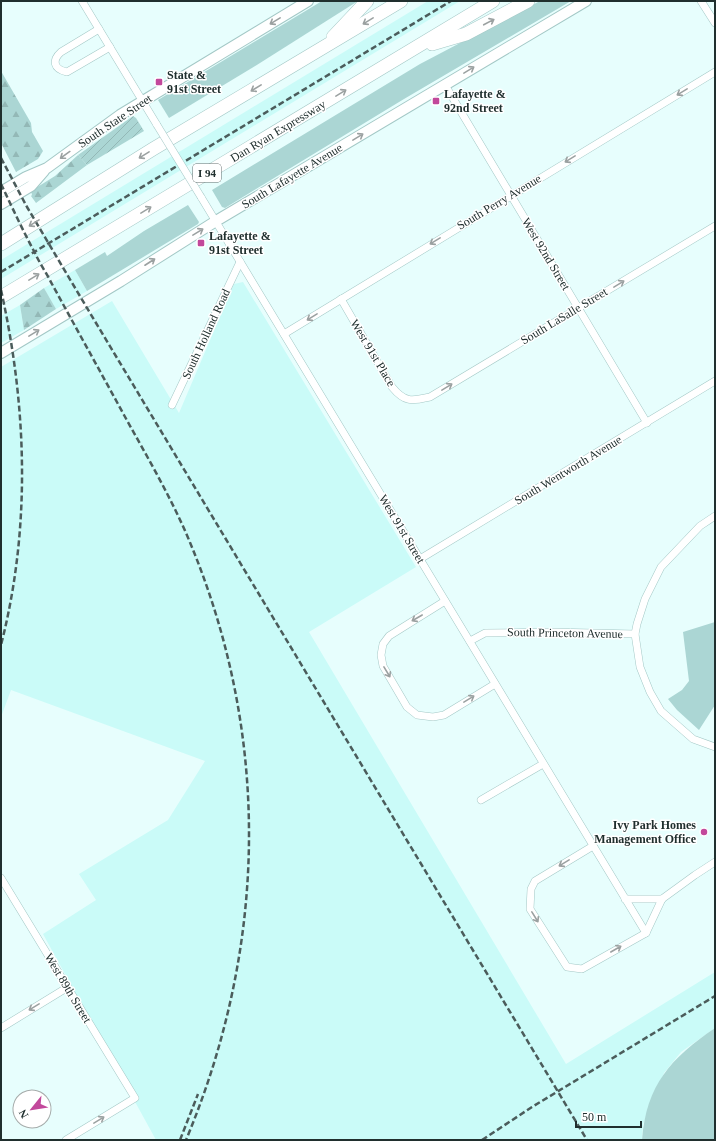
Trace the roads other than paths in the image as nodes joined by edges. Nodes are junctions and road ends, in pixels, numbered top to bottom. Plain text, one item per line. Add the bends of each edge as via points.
1 (82, 1) edge
2 (308, 1) edge
3 (367, 1) edge
4 (401, 1) edge
5 (493, 1) edge
6 (528, 1) edge
7 (586, 1) edge
8 (701, 1) edge
9 (715, 23) edge
10 (99, 29) junction
11 (110, 47) junction
12 (324, 48) junction
13 (413, 50) junction
14 (715, 72) edge
15 (445, 85) junction
16 (143, 101) junction
17 (47, 168) junction
18 (1, 192) edge
19 (511, 195) junction
20 (1, 204) edge
21 (216, 221) junction
22 (715, 226) edge
23 (1, 244) edge
24 (240, 262) junction
25 (1, 297) edge
26 (340, 299) junction
27 (578, 308) junction
28 (284, 334) junction
29 (1, 353) edge
30 (715, 381) edge
31 (412, 401) joint
32 (172, 405) dead end
33 (647, 423) junction
34 (715, 516) edge
35 (420, 559) junction
36 (445, 601) junction
37 (635, 634) junction
38 (470, 641) junction
39 (495, 684) junction
40 (715, 747) edge
41 (543, 764) junction
42 (481, 800) dead end
43 (593, 846) junction
44 (715, 862) edge
45 (1, 878) edge
46 (625, 899) junction
47 (662, 899) junction
48 (646, 933) junction
49 (68, 987) junction
50 (1, 1028) edge
51 (66, 1140) edge

1 - 10 street, West 91st Street
2 -> 16 main road, South State Street
3 - 12 highway
4 -> 12 highway
5 - 13 highway, Dan Ryan Expressway / I 94
13 -> 6 highway via 466,34
15 -> 7 main road, South Lafayette Avenue
8 - 9 street
10 - 11 street, West 91st Street
10 - 11 street via 56,56 56,67 66,72
11 - 16 street, West 91st Street
12 -> 23 highway via 153,149
25 -> 13 highway, Dan Ryan Expressway / I 94
14 -> 19 street, South Perry Avenue
15 - 19 street, West 92nd Street
21 -> 15 main road, South Lafayette Avenue
16 -> 17 main road, South State Street
16 - 21 street, West 91st Street, bridge
17 - 18 main road, South State Street
17 - 20 main road, South State Street via 31,186
19 -> 26 street, South Perry Avenue
19 - 27 street, West 92nd Street
21 - 24 street, West 91st Street
29 -> 21 main road, South Lafayette Avenue
27 -> 22 street, South LaSalle Street
24 - 28 street, West 91st Street
24 - 32 street, South Holland Road
26 -> 28 street, South Perry Avenue
26 - 31 street, West 91st Place via 392,387 397,394
31 -> 27 street, South LaSalle Street via 430,397
27 - 33 street, West 92nd Street
28 - 35 street, West 91st Street
30 - 33 street, South Wentworth Avenue
33 - 35 street, South Wentworth Avenue
34 - 37 street, South Princeton Avenue via 700,526 661,567 645,599
35 - 36 street, West 91st Street
36 - 38 street, West 91st Street
36 -> 39 street via 389,636 384,644 381,655 383,666 407,707 418,715 444,715
37 - 38 street, South Princeton Avenue via 485,633
37 - 40 street via 640,667 661,711 693,739
38 - 39 street, West 91st Street
39 - 41 street, West 91st Street
41 - 42 street
41 - 43 street, West 91st Street
43 - 46 street, West 91st Street
43 -> 48 street via 536,881 531,889 530,909 567,967 585,967
44 - 47 street
45 - 49 street, West 89th Street
46 - 47 street
46 - 48 street, West 91st Street
47 - 48 street
49 -> 50 street
51 -> 49 street, West 89th Street via 135,1098

